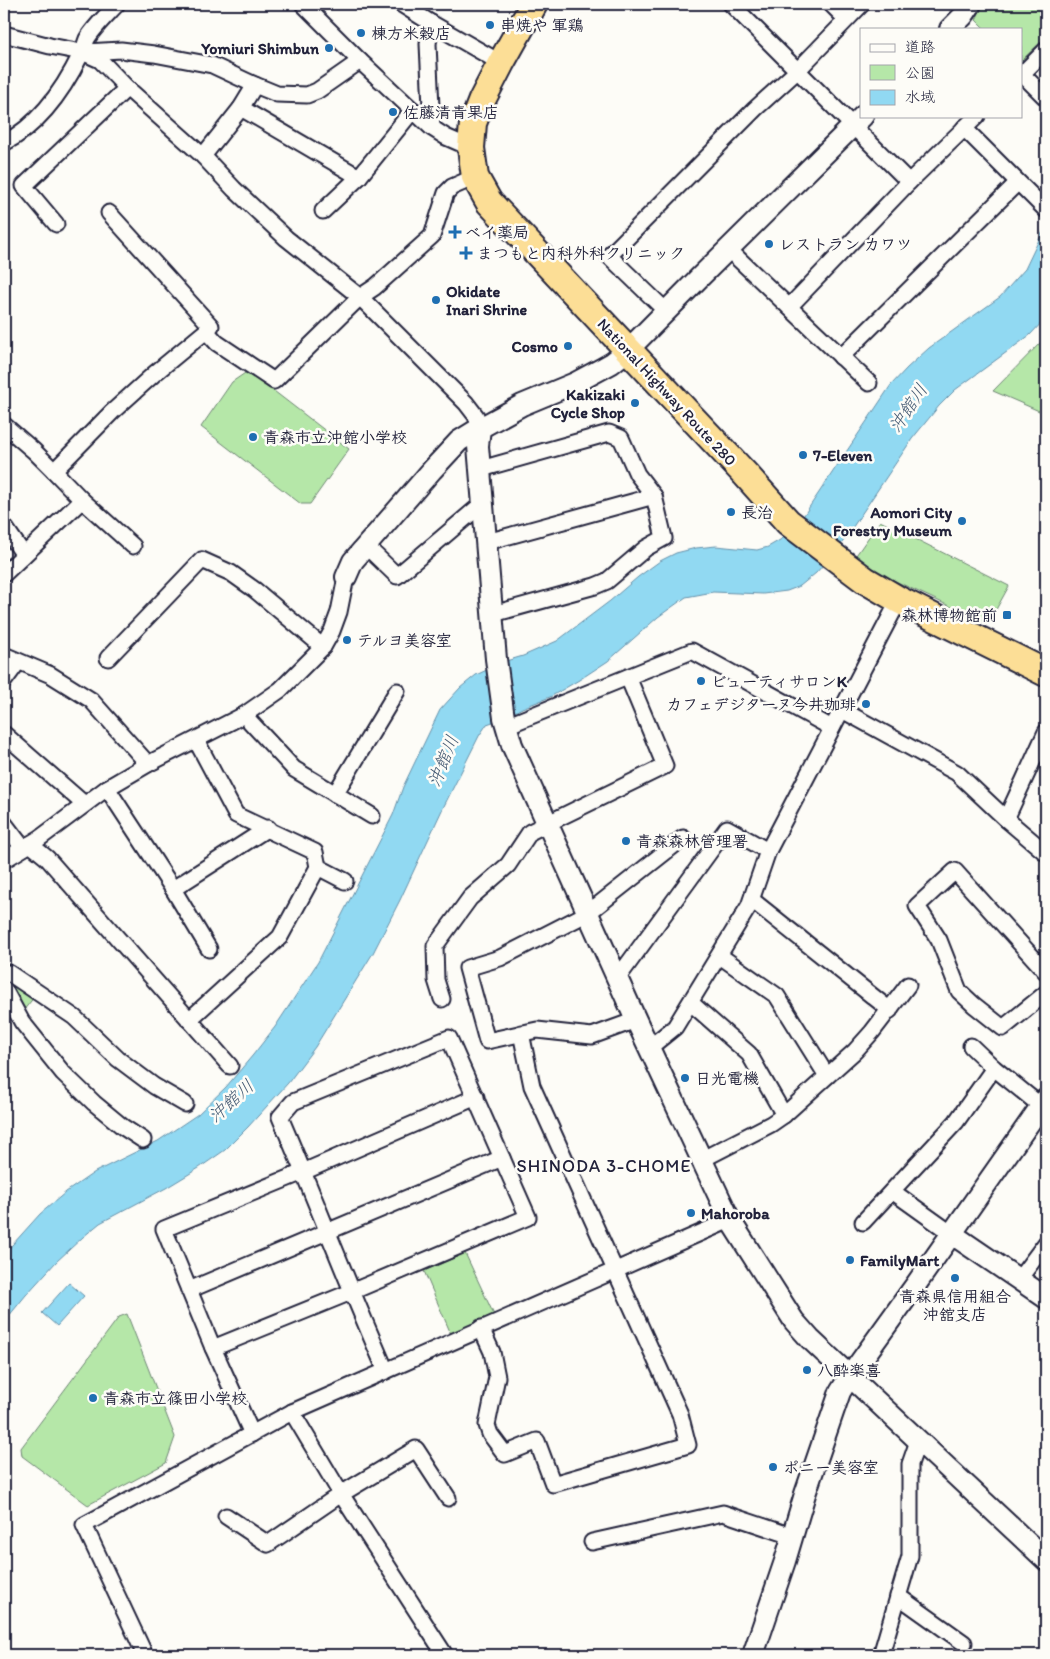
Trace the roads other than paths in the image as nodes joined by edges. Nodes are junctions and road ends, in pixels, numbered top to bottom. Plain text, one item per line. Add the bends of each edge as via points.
1 (118, 4) edge
2 (303, 4) edge
3 (402, 4) edge
4 (534, 4) edge
5 (731, 4) edge
6 (831, 4) edge
7 (862, 4) edge
8 (971, 4) edge
9 (846, 20) junction
10 (432, 23) junction
11 (951, 28) edge
12 (4, 34) edge
13 (1046, 50) edge
14 (82, 52) junction
15 (360, 61) junction
16 (501, 63) junction
17 (798, 70) junction
18 (1022, 74) edge
19 (256, 85) junction
20 (127, 88) junction
21 (1046, 98) edge
22 (241, 108) junction
23 (413, 110) junction
24 (975, 118) edge
25 (858, 121) edge
26 (432, 128) junction
27 (964, 128) junction
28 (4, 144) edge
29 (471, 148) junction
30 (203, 156) junction
31 (359, 177) junction
32 (475, 177) junction
33 (909, 182) junction
34 (1017, 182) junction
35 (1046, 210) edge
36 (323, 212) dead end
37 (109, 213) dead end
38 (56, 224) dead end
39 (728, 249) junction
40 (360, 297) junction
41 (789, 307) junction
42 (666, 311) junction
43 (206, 330) junction
44 (627, 351) junction
45 (842, 357) junction
46 (869, 383) dead end
47 (4, 424) edge
48 (480, 428) junction
49 (480, 469) junction
50 (54, 471) junction
51 (654, 496) junction
52 (82, 500) junction
53 (484, 503) junction
54 (4, 526) edge
55 (488, 542) junction
56 (133, 546) dead end
57 (366, 547) junction
58 (24, 555) junction
59 (4, 574) edge
60 (346, 577) joint
61 (899, 600) junction
62 (493, 614) junction
63 (323, 647) junction
64 (4, 655) edge
65 (108, 658) dead end
66 (18, 662) junction
67 (1046, 672) edge
68 (628, 677) junction
69 (4, 681) edge
70 (397, 691) dead end
71 (842, 710) junction
72 (244, 715) junction
73 (505, 722) junction
74 (832, 728) junction
75 (1046, 732) edge
76 (4, 734) edge
77 (196, 740) junction
78 (148, 764) junction
79 (106, 788) junction
80 (335, 794) junction
81 (84, 804) junction
82 (372, 816) dead end
83 (1006, 818) junction
84 (4, 823) edge
85 (547, 823) junction
86 (268, 828) junction
87 (683, 838) dead end
88 (27, 846) junction
89 (768, 851) junction
90 (1046, 853) edge
91 (4, 860) edge
92 (318, 868) junction
93 (345, 881) dead end
94 (173, 889) junction
95 (752, 900) junction
96 (588, 914) junction
97 (209, 949) dead end
98 (720, 956) junction
99 (1046, 972) edge
100 (4, 973) edge
101 (617, 979) junction
102 (908, 985) dead end
103 (4, 988) edge
104 (1046, 993) edge
105 (442, 999) dead end
106 (691, 1003) junction
107 (890, 1010) junction
108 (189, 1020) junction
109 (636, 1020) junction
110 (521, 1033) junction
111 (971, 1046) dead end
112 (649, 1048) junction
113 (230, 1066) dead end
114 (994, 1068) junction
115 (827, 1076) junction
116 (476, 1097) junction
117 (1044, 1102) edge
118 (185, 1104) dead end
119 (784, 1114) junction
120 (143, 1140) dead end
121 (502, 1158) junction
122 (701, 1160) junction
123 (304, 1172) junction
124 (892, 1191) junction
125 (730, 1220) junction
126 (863, 1222) dead end
127 (327, 1232) junction
128 (952, 1234) junction
129 (1046, 1243) edge
130 (616, 1271) junction
131 (1019, 1279) junction
132 (189, 1290) junction
133 (351, 1292) junction
134 (1046, 1298) edge
135 (481, 1328) junction
136 (212, 1348) junction
137 (386, 1371) junction
138 (850, 1376) junction
139 (292, 1412) junction
140 (252, 1434) junction
141 (918, 1441) junction
142 (341, 1494) junction
143 (448, 1498) dead end
144 (226, 1516) dead end
145 (792, 1536) junction
146 (592, 1542) dead end
147 (1046, 1560) edge
148 (898, 1596) junction
149 (964, 1644) dead end
150 (146, 1655) edge
151 (445, 1655) edge
152 (753, 1655) edge
153 (881, 1655) edge

1 - 14 street via 87,38
2 - 15 street
3 - 10 street
4 - 16 highway, National Highway Route 280
5 - 17 street
6 - 9 street
7 - 9 street
8 - 11 street
9 - 17 street
10 - 16 street
10 - 26 street via 428,44
12 - 14 street
13 - 18 street
14 - 19 street via 121,50 202,63
14 - 20 street via 100,60
14 - 28 street via 52,103
15 - 19 street via 307,95 277,94
15 - 23 street
16 - 29 highway, National Highway Route 280 via 473,123
17 - 25 street
17 - 42 street via 609,256
18 - 21 street
19 - 22 street
20 - 30 street
20 - 38 street via 24,186
22 - 30 street
22 - 31 street
23 - 26 street
23 - 31 street
24 - 27 street
25 - 33 street
25 - 39 street
26 - 29 street
27 - 33 street
27 - 34 street
29 - 32 highway, National Highway Route 280
30 - 40 street via 286,238
31 - 36 street
32 - 40 street via 452,186 446,193 432,236
32 - 44 highway, National Highway Route 280 via 489,202
33 - 41 street
34 - 35 street
34 - 45 street
37 - 43 street via 211,326
39 - 41 street
39 - 42 street
40 - 43 street via 274,381 217,343
40 - 48 street via 466,403
41 - 45 street
42 - 44 street
43 - 50 street via 112,412
44 - 48 street via 603,368
44 - 61 highway, National Highway Route 280 via 792,525 833,558
45 - 46 street
47 - 50 street
48 - 49 street
48 - 57 street via 459,441
49 - 51 street via 609,433 621,438 636,474
49 - 53 street
50 - 52 street
51 - 55 street
51 - 62 street via 664,538 646,548 607,581
52 - 56 street
52 - 58 street
53 - 55 street
53 - 57 street via 397,576
54 - 58 street
55 - 62 street
57 - 60 street via 353,561
58 - 59 street
60 - 63 street via 339,612
61 - 67 highway, National Highway Route 280
61 - 71 street
62 - 73 street
63 - 65 street via 232,573 202,560
63 - 72 street via 280,690
64 - 66 street
66 - 69 street
66 - 78 street via 51,674 91,700
68 - 73 street
68 - 74 street via 692,652
68 - 85 street via 665,766
70 - 80 street
71 - 74 street
71 - 83 street via 957,773
72 - 77 street
72 - 80 street via 294,769
73 - 85 street via 512,746
74 - 89 street
75 - 83 street
76 - 81 street
77 - 78 street
77 - 86 street via 236,815
78 - 79 street
79 - 81 street
79 - 94 street
80 - 82 street
81 - 88 street
83 - 90 street
84 - 88 street
85 - 96 street
85 - 105 street via 530,832 508,865 470,898 435,946 436,980
86 - 92 street via 315,852
86 - 94 street
87 - 96 street
88 - 91 street
88 - 108 street via 47,858
89 - 95 street
89 - 101 street via 726,828
92 - 93 street
92 - 108 street via 280,937
94 - 97 street
95 - 98 street
95 - 107 street
96 - 101 street
96 - 110 street via 500,958 467,968 487,1041
98 - 106 street
98 - 115 street via 777,996
99 - 104 street via 955,870 917,906 939,940 959,991 1003,1028
100 - 118 street via 9,973 74,1016 118,1059
101 - 109 street
102 - 107 street
103 - 120 street via 22,1022 63,1073 94,1103
106 - 112 street via 675,1027
106 - 119 street via 749,1054
107 - 115 street via 855,1051
108 - 113 street
109 - 110 street via 592,1036 537,1030
109 - 112 street
110 - 130 street via 532,1086
111 - 114 street
112 - 122 street
114 - 117 street
114 - 124 street via 956,1122
115 - 119 street
116 - 121 street
116 - 123 street
116 - 123 street via 450,1038 293,1102 280,1117
117 - 128 street
119 - 122 street
121 - 127 street
121 - 133 street via 528,1217
122 - 125 street
123 - 127 street
123 - 132 street via 164,1229
124 - 126 street
124 - 128 street
125 - 130 street
125 - 138 street via 794,1321
127 - 132 street
127 - 133 street
128 - 131 street
128 - 138 street
129 - 131 street
130 - 135 street
130 - 135 street via 680,1414 688,1445 553,1484 537,1441 505,1454 490,1434 487,1425 497,1377 492,1352
131 - 134 street
132 - 136 street
133 - 136 street
133 - 137 street
135 - 137 street
136 - 140 street
137 - 139 street
138 - 141 street
138 - 145 street via 840,1392
139 - 140 street
139 - 142 street
140 - 150 street via 84,1526
141 - 147 street
141 - 148 street via 910,1464 910,1556
142 - 143 street via 416,1449
142 - 144 street via 268,1544
142 - 151 street
145 - 146 street via 723,1513
145 - 152 street
148 - 149 street
148 - 153 street

